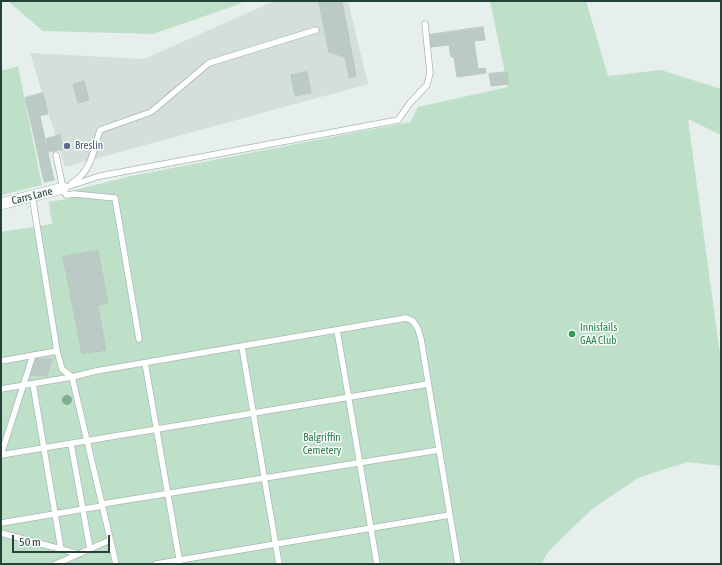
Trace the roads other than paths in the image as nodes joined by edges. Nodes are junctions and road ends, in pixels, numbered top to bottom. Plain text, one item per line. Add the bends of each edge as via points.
1 (425, 24) dead end
2 (316, 30) dead end
3 (56, 155) dead end
4 (63, 188) junction
5 (32, 195) junction
6 (1, 204) edge
7 (337, 330) junction
8 (139, 339) dead end
9 (242, 347) junction
10 (57, 351) junction
11 (33, 355) junction
12 (1, 360) edge
13 (145, 363) junction
14 (72, 377) junction
15 (33, 384) junction
16 (428, 384) junction
17 (22, 386) junction
18 (1, 389) edge
19 (348, 397) junction
20 (253, 413) junction
21 (157, 429) junction
22 (87, 441) junction
23 (71, 444) junction
24 (44, 448) junction
25 (439, 450) junction
26 (1, 455) edge
27 (359, 462) junction
28 (264, 478) junction
29 (168, 493) junction
30 (102, 505) junction
31 (83, 509) junction
32 (55, 514) junction
33 (450, 515) junction
34 (1, 523) edge
35 (370, 528) junction
36 (1, 533) edge
37 (110, 540) junction
38 (276, 544) junction
39 (61, 549) junction
40 (90, 549) junction
41 (78, 554) junction
42 (180, 562) edge
43 (56, 564) edge
44 (116, 564) edge
45 (156, 564) edge
46 (279, 564) edge
47 (377, 564) edge
48 (458, 564) edge

1 - 4 lane via 430,73 427,85 398,120 100,176
2 - 4 lane via 209,63 152,112 100,130 88,169 79,179
3 - 4 lane
4 - 5 street, Carrs Lane
4 - 8 lane via 66,195 115,198
5 - 6 street, Carrs Lane
5 - 10 lane
7 - 9 lane
7 - 16 lane via 406,318 413,321 421,339
7 - 19 lane
9 - 13 lane
9 - 20 lane
10 - 11 lane
10 - 14 lane via 62,369
11 - 12 lane
11 - 17 lane
13 - 14 lane
13 - 21 lane
14 - 15 lane
14 - 22 lane
15 - 17 lane
15 - 24 lane
16 - 19 lane
16 - 25 lane
17 - 18 lane
17 - 26 lane
19 - 20 lane
19 - 27 lane
20 - 21 lane
20 - 28 lane
21 - 22 lane
21 - 29 lane
22 - 23 lane
22 - 30 lane
23 - 24 lane
23 - 31 lane
24 - 26 lane
24 - 32 lane
25 - 27 lane
25 - 33 lane
27 - 28 lane
27 - 35 lane
28 - 29 lane
28 - 38 lane
29 - 30 lane
29 - 42 lane
30 - 31 lane
30 - 37 lane
31 - 32 lane
31 - 40 lane
32 - 34 lane
32 - 39 lane
33 - 35 lane
33 - 48 lane
35 - 38 lane
35 - 47 lane
36 - 39 lane
37 - 40 lane
37 - 44 lane
38 - 42 lane
38 - 46 lane
39 - 41 lane
40 - 41 lane
41 - 43 lane
42 - 45 lane

